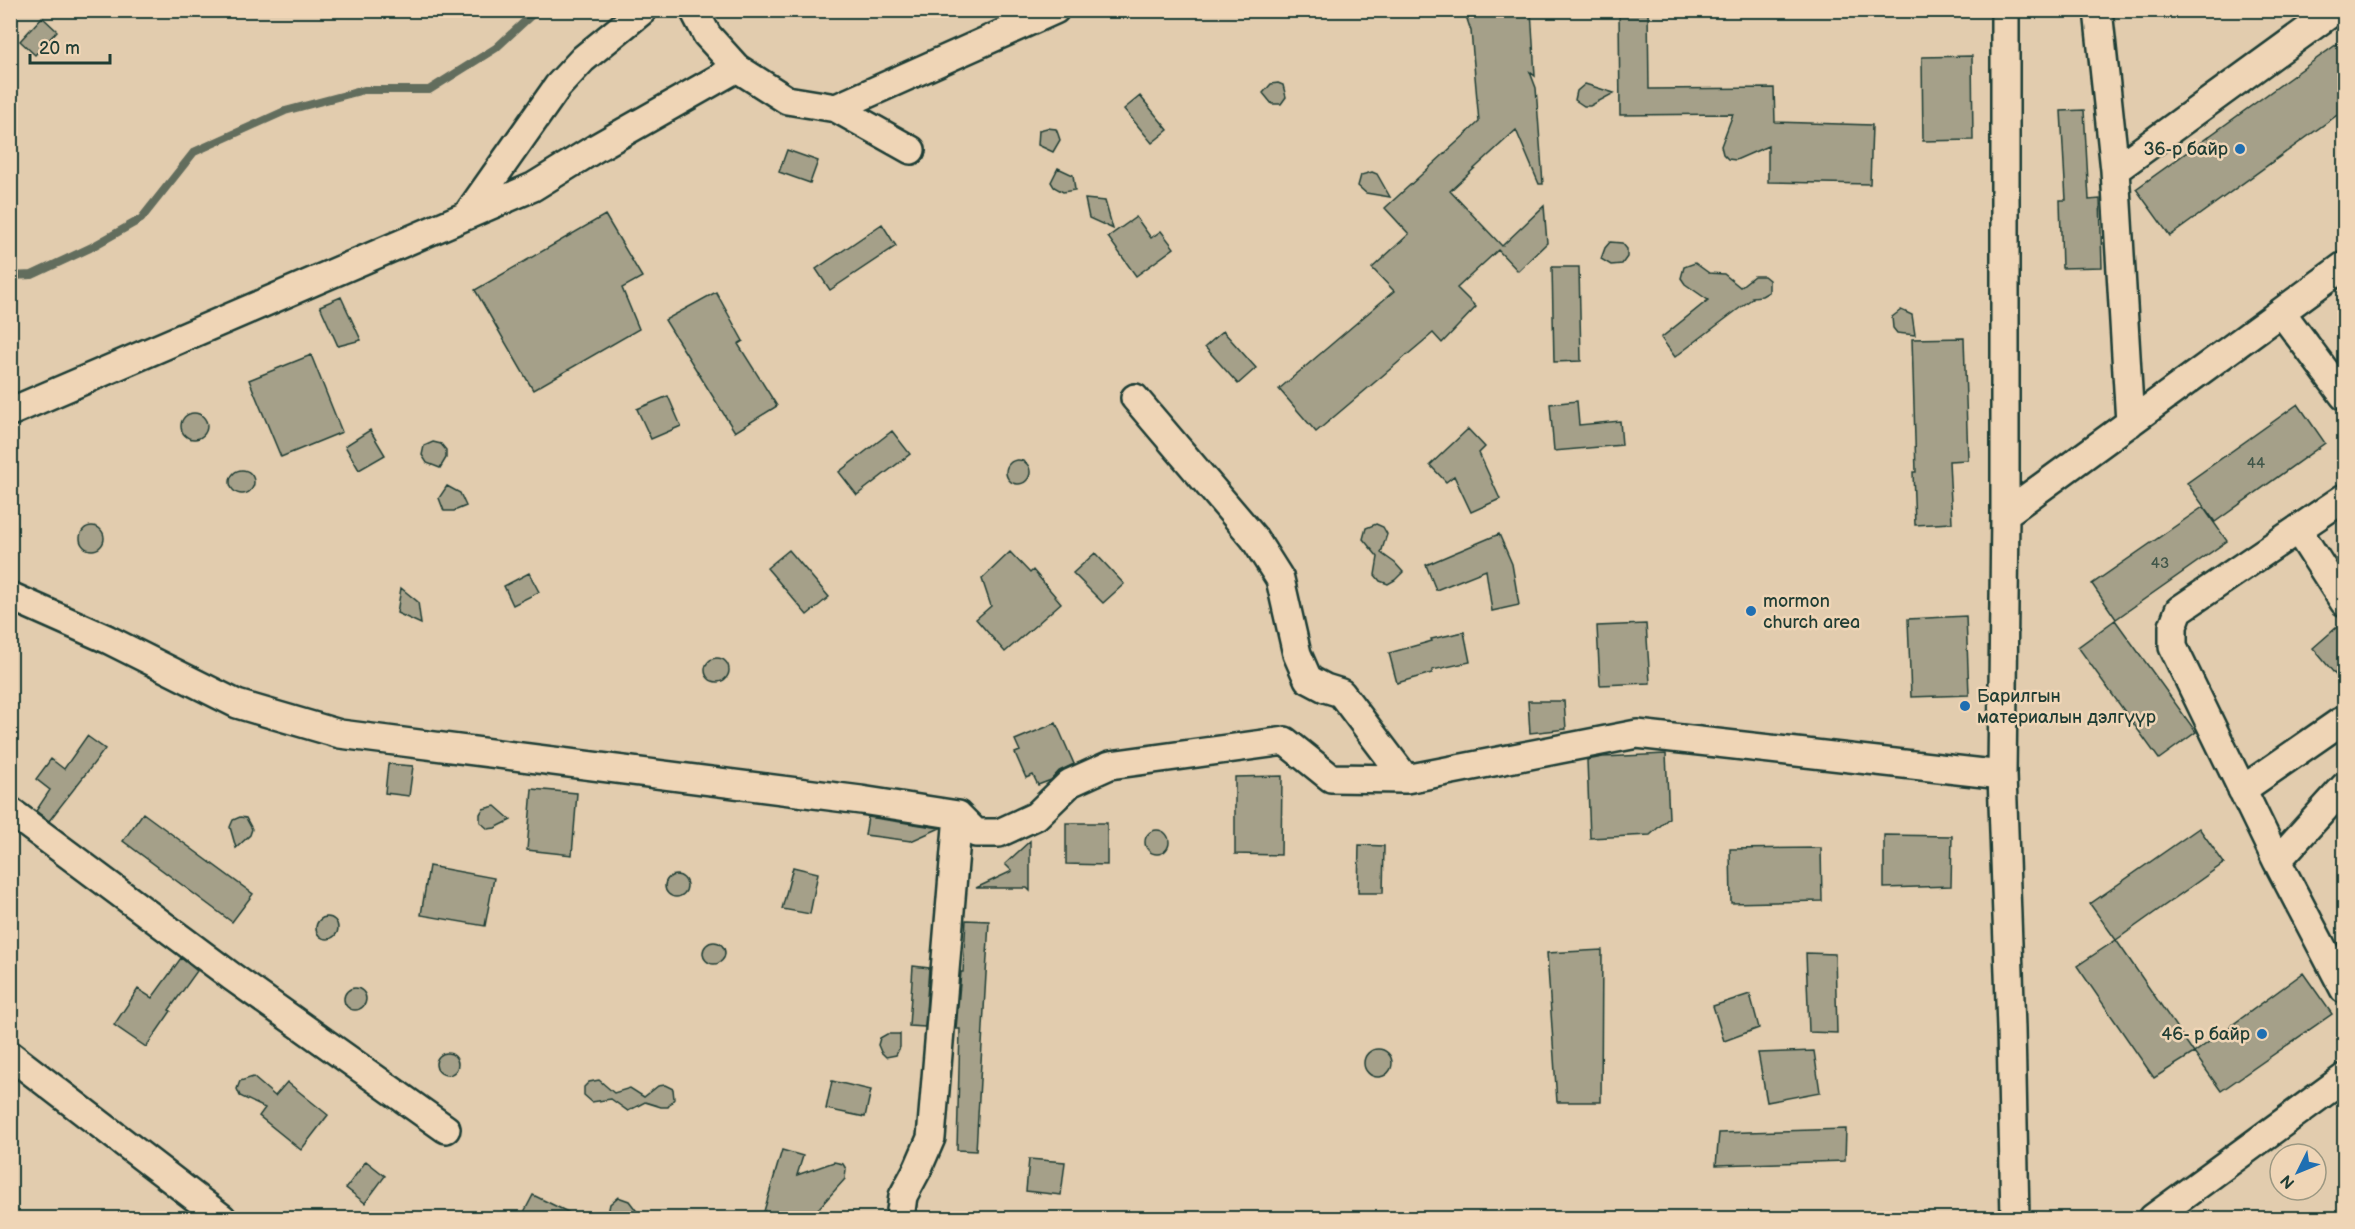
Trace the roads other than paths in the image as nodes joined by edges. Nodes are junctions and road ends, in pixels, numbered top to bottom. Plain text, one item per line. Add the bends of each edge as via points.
1 (643, 10) edge
2 (694, 10) edge
3 (1055, 10) edge
4 (2005, 10) edge
5 (2098, 10) edge
6 (2335, 10) edge
7 (737, 68) junction
8 (836, 108) junction
9 (911, 150) dead end
10 (2115, 170) junction
11 (466, 216) junction
12 (2344, 266) edge
13 (2282, 313) junction
14 (2344, 396) edge
15 (1135, 398) dead end
16 (10, 412) edge
17 (2130, 423) junction
18 (2344, 498) edge
19 (2005, 514) junction
20 (2298, 530) junction
21 (10, 596) edge
22 (2344, 602) edge
23 (2340, 723) dead end
24 (2002, 776) junction
25 (1406, 779) junction
26 (2344, 787) edge
27 (2242, 790) junction
28 (10, 811) edge
29 (958, 815) junction
30 (2277, 861) junction
31 (2344, 989) edge
32 (10, 1054) edge
33 (2344, 1078) edge
34 (446, 1129) dead end
35 (222, 1218) edge
36 (900, 1218) edge
37 (2015, 1218) edge
38 (2152, 1218) edge

1 - 11 street via 558,86
2 - 7 street via 707,35
3 - 8 street
4 - 19 street
5 - 10 street
6 - 10 street
7 - 8 street via 787,100
7 - 11 street via 533,187
8 - 9 street
10 - 17 street
11 - 16 street
12 - 13 street
13 - 14 street
13 - 17 street
15 - 25 street via 1254,538 1280,579 1297,654 1308,680 1341,693
17 - 19 street
18 - 20 street
19 - 24 street
20 - 22 street
20 - 27 street via 2179,610 2173,626 2173,647
21 - 29 street via 237,704 340,734
23 - 27 street
24 - 25 street via 1637,734
24 - 37 street
25 - 29 street via 1331,778 1285,741 1110,765 1070,783 1035,816 999,833 976,833
26 - 30 street
27 - 30 street
28 - 34 street via 231,976
29 - 36 street via 931,1138 903,1196
30 - 31 street
32 - 35 street
33 - 38 street

